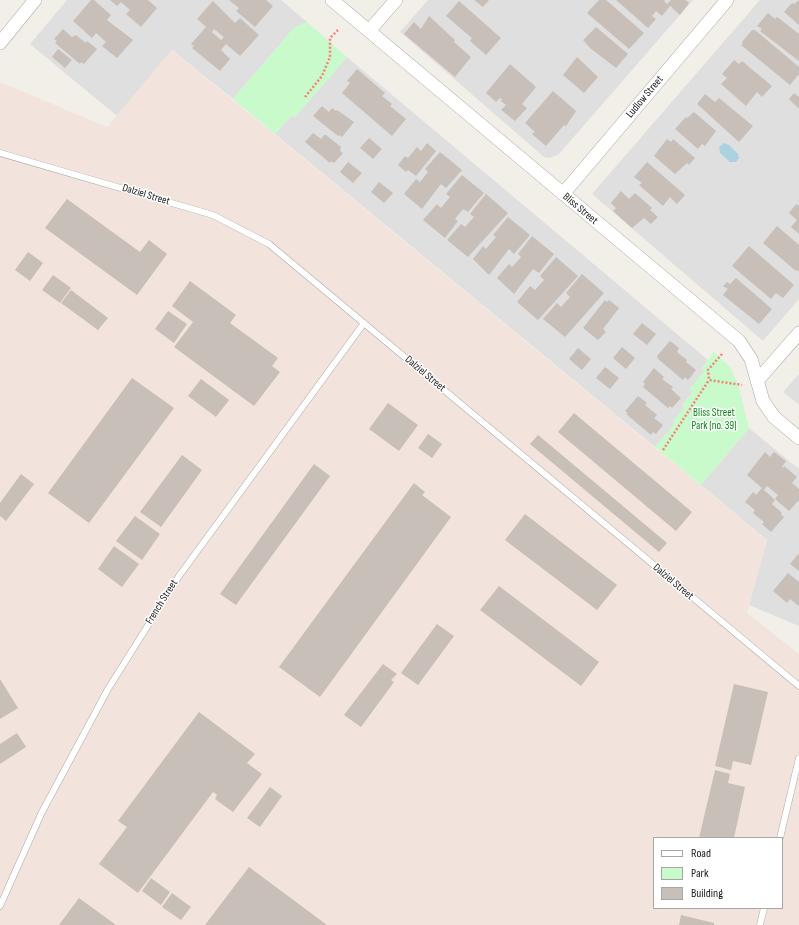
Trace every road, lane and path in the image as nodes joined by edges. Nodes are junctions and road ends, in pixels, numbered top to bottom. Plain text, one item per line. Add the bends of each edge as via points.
1 (35, 0) edge
2 (332, 0) edge
3 (396, 0) edge
4 (727, 0) edge
5 (338, 30) dead end
6 (369, 31) junction
7 (0, 43) edge
8 (304, 97) dead end
9 (0, 153) edge
10 (563, 194) junction
11 (364, 323) junction
12 (799, 333) edge
13 (722, 354) dead end
14 (709, 380) junction
15 (757, 381) junction
16 (742, 385) dead end
17 (799, 438) edge
18 (662, 450) dead end
19 (799, 686) edge
20 (799, 758) edge
21 (780, 837) edge
22 (0, 906) edge
23 (764, 909) edge
24 (760, 925) edge

1 - 7 street
2 - 6 street, Bliss Street
3 - 6 street
4 - 10 street, Ludlow Street
5 - 8 path via 330,38 330,57 322,76
6 - 10 street, Bliss Street
9 - 11 lane, Dalziel Street via 213,215 269,244
10 - 15 street, Bliss Street via 739,341 751,359
11 - 19 lane, Dalziel Street
11 - 22 lane, French Street via 179,576 108,689 42,812
12 - 15 street
13 - 14 path via 708,370
14 - 16 path
14 - 18 path
15 - 17 street, Bliss Street via 763,401 774,417
20 - 21 lane
23 - 24 lane

